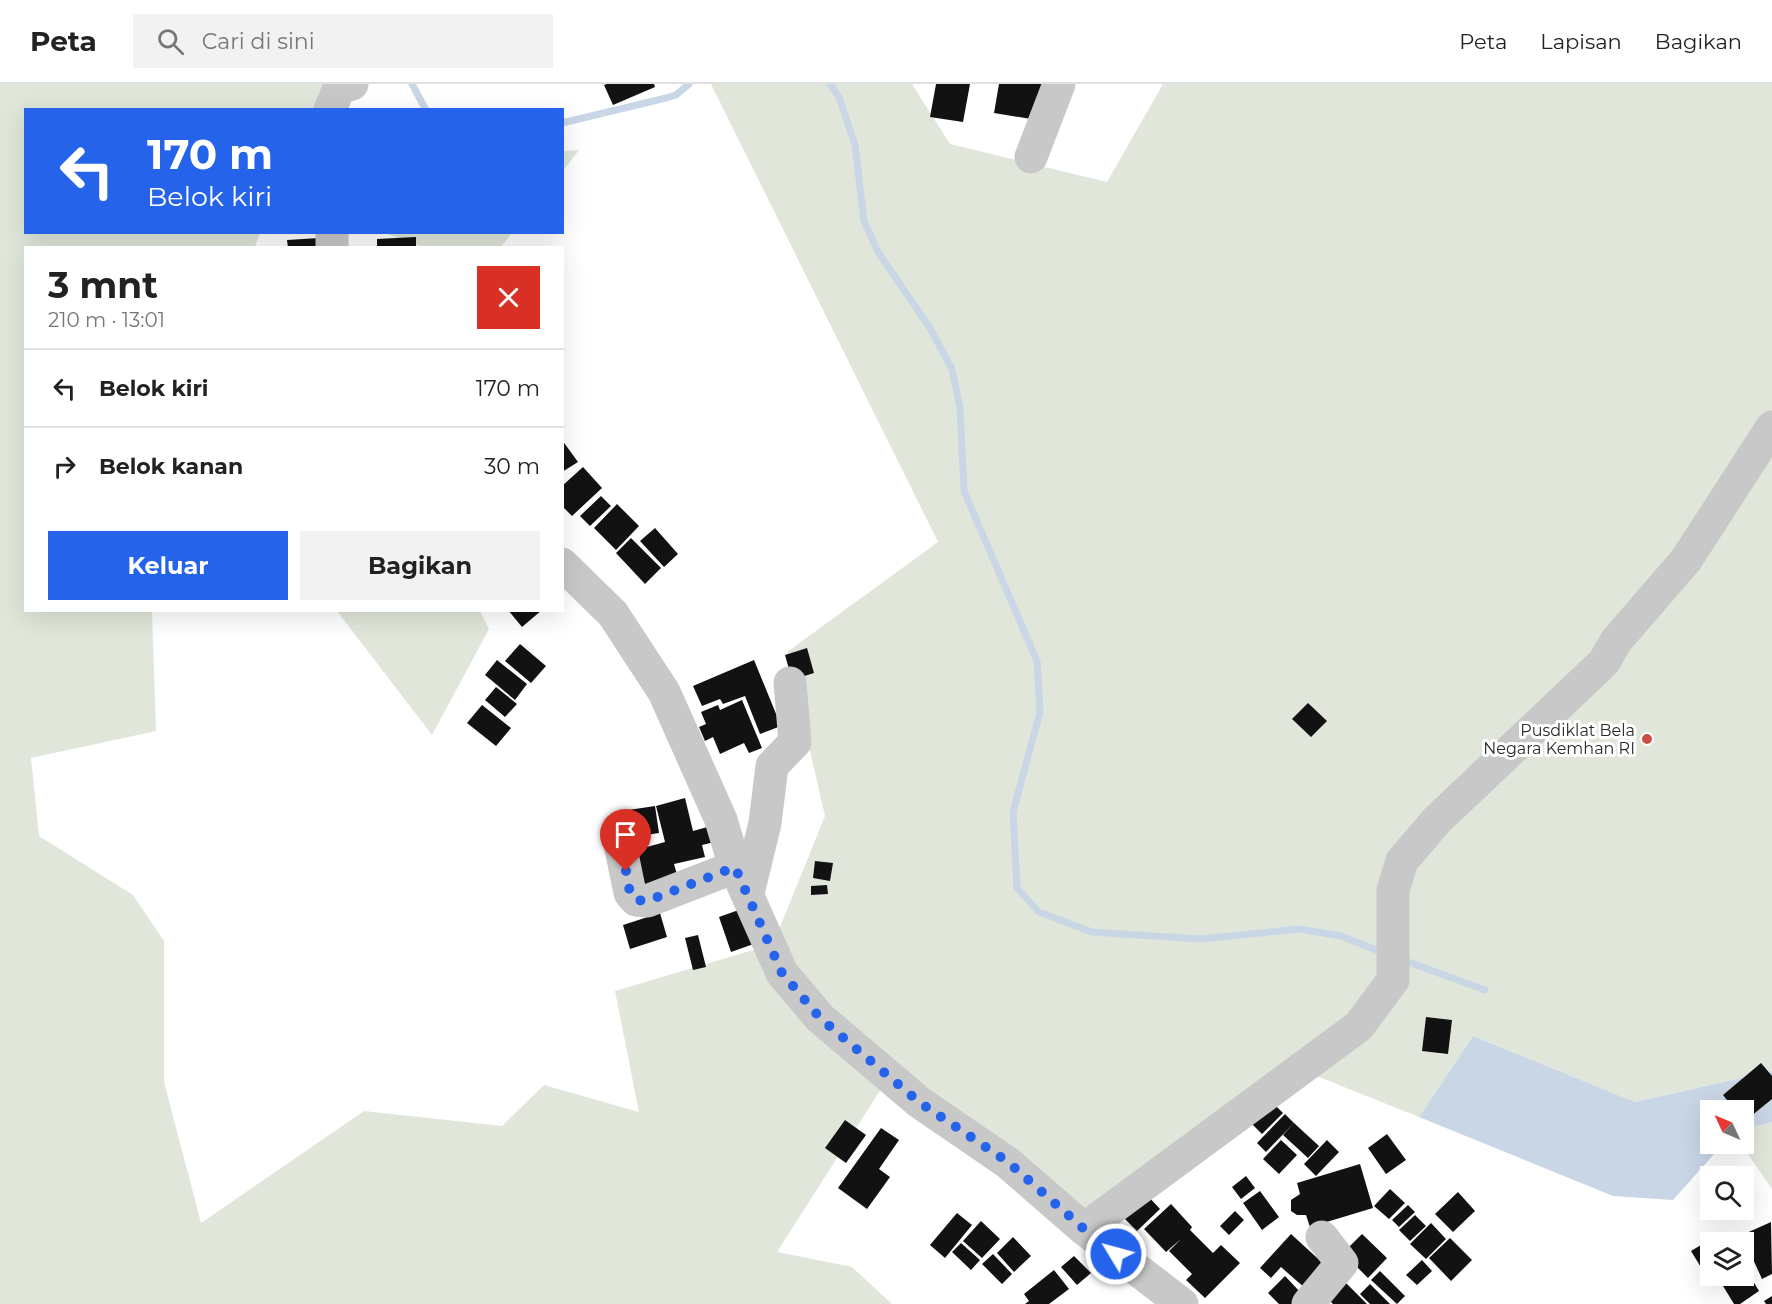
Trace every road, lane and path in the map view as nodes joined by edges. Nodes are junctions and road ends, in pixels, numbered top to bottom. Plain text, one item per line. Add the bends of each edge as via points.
1 (352, 84) edge
2 (1059, 84) edge
3 (331, 108) edge
4 (1031, 157) dead end
5 (1772, 427) edge
6 (564, 566) edge
7 (790, 683) dead end
8 (621, 849) dead end
9 (742, 880) junction
10 (1084, 1229) junction
11 (1322, 1237) dead end
12 (1182, 1304) edge
13 (1308, 1304) edge

1 - 3 street via 339,88
2 - 4 street
5 - 10 street via 1686,560 1616,641 1604,662 1437,820 1402,861 1393,890 1394,980 1359,1026
6 - 9 street via 613,614 664,692 721,820
7 - 9 street via 795,742 772,766 765,824
8 - 9 street via 630,893 636,900 647,901
9 - 10 street via 782,973 820,1018 919,1102 1008,1162
10 - 12 street
11 - 13 street via 1342,1263

